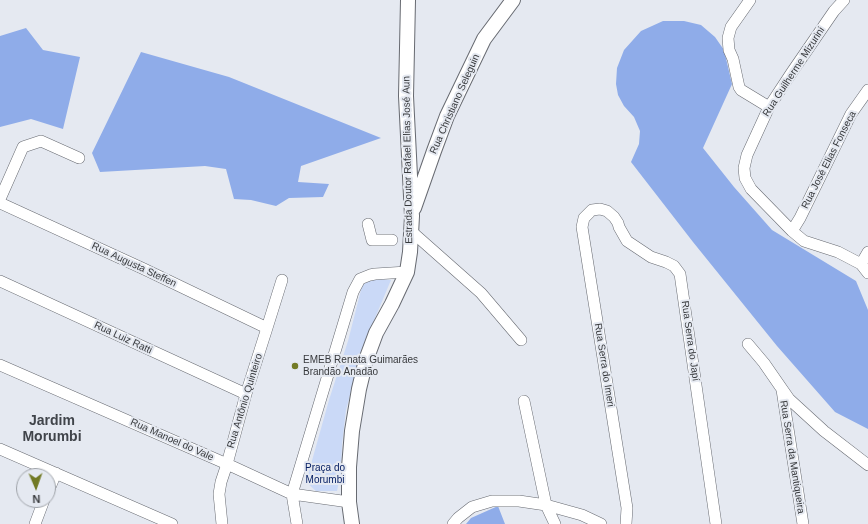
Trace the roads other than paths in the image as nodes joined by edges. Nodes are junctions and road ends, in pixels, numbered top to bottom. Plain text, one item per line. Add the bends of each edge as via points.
1 (408, 0) edge
2 (513, 0) edge
3 (750, 0) edge
4 (844, 0) edge
5 (868, 90) edge
6 (769, 108) junction
7 (434, 150) junction
8 (408, 152) junction
9 (80, 158) dead end
10 (0, 200) edge
11 (0, 203) edge
12 (592, 210) joint
13 (412, 216) junction
14 (368, 224) dead end
15 (411, 231) junction
16 (792, 231) junction
17 (392, 240) dead end
18 (868, 252) edge
19 (861, 264) junction
20 (407, 272) junction
21 (868, 273) edge
22 (282, 280) dead end
23 (0, 281) edge
24 (267, 328) junction
25 (521, 340) dead end
26 (748, 344) dead end
27 (0, 365) edge
28 (782, 389) junction
29 (246, 394) junction
30 (524, 402) dead end
31 (0, 449) edge
32 (227, 464) junction
33 (868, 465) edge
34 (44, 468) edge
35 (56, 473) edge
36 (292, 494) junction
37 (348, 502) junction
38 (546, 505) junction
39 (41, 508) edge
40 (34, 524) edge
41 (172, 524) edge
42 (222, 524) edge
43 (297, 524) edge
44 (352, 524) edge
45 (453, 524) edge
46 (555, 524) edge
47 (601, 524) edge
48 (626, 524) edge
49 (716, 524) edge
50 (803, 524) edge

1 - 8 main road, Estrada Doutor Rafael Elias José Aun
2 - 7 main road, Rua Christiano Seleguin via 484,39 447,116
3 - 6 street via 732,27 728,38 729,50 741,90
4 - 6 street, Rua Guilherme Mizurini
5 - 16 street, Rua José Elias Fonseca via 851,114
6 - 16 street, Rua Guilherme Mizurini via 747,155 745,178 751,189
7 - 8 main road via 422,155
7 - 13 main road, Rua Christiano Seleguin
8 - 13 main road, Estrada Doutor Rafael Elias José Aun
9 - 10 street via 41,141 24,146
11 - 24 street, Rua Augusta Steffen
12 - 48 street, Rua Serra do Imeri via 584,218 582,227 627,508
12 - 49 street, Rua Serra do Japí via 607,211 618,223 627,241 651,257 674,266 680,274
13 - 15 main road, Estrada Doutor Rafael Elias José Aun
14 - 17 street via 372,240
15 - 20 main road, Estrada Doutor Rafael Elias José Aun
15 - 25 street via 481,293
16 - 19 street, Rua Guilherme Mizurini via 804,241 838,252
18 - 19 street
19 - 21 street, Rua Guilherme Mizurini
20 - 36 street via 370,275 360,279 353,292
20 - 37 main road, Estrada Doutor Rafael Elias José Aun via 376,333 366,360 352,431
22 - 24 street, Rua Antônio Quinteiro
23 - 29 street, Rua Luiz Ratti
24 - 29 street, Rua Antônio Quinteiro
26 - 28 street
27 - 32 street, Rua Manoel do Vale
28 - 33 street via 789,399 824,431
28 - 50 street, Rua Serra da Mantiqueira
29 - 32 street, Rua Antônio Quinteiro
30 - 38 street
31 - 34 street
32 - 36 street, Rua Manoel do Vale
32 - 42 street, Rua Antônio Quinteiro via 219,494
35 - 41 street
36 - 37 street, Rua Manoel do Vale
36 - 43 street
37 - 44 main road, Estrada Doutor Rafael Elias José Aun
38 - 45 street via 492,501 472,507
38 - 46 street
38 - 47 street via 582,515
39 - 40 street

